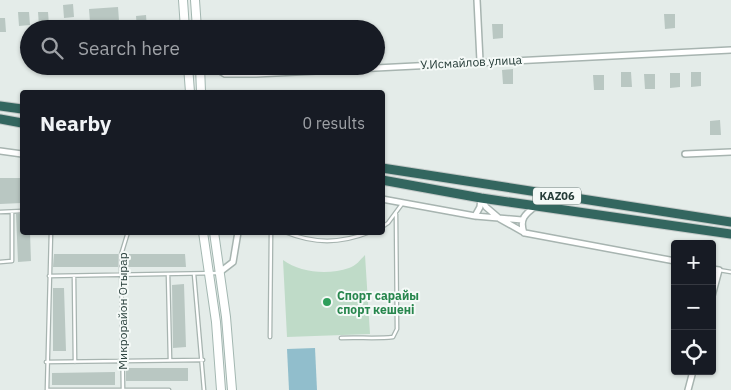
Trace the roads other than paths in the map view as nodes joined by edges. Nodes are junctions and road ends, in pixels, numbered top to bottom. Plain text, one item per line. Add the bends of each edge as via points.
1 (183, 0) edge
2 (195, 0) edge
3 (477, 0) edge
4 (184, 20) edge
5 (196, 20) edge
6 (731, 50) edge
7 (480, 61) junction
8 (385, 67) edge
9 (189, 75) edge
10 (200, 75) edge
11 (190, 90) edge
12 (201, 90) edge
13 (0, 106) edge
14 (20, 110) edge
15 (0, 120) edge
16 (20, 123) edge
17 (0, 151) edge
18 (731, 152) edge
19 (20, 154) edge
20 (685, 154) dead end
21 (385, 168) edge
22 (385, 181) edge
23 (481, 198) junction
24 (385, 200) edge
25 (403, 203) junction
26 (537, 206) junction
27 (20, 211) edge
28 (0, 212) edge
29 (12, 212) junction
30 (396, 214) junction
31 (475, 216) junction
32 (500, 219) junction
33 (522, 220) junction
34 (731, 222) edge
35 (385, 224) edge
36 (525, 233) junction
37 (731, 234) edge
38 (51, 235) edge
39 (127, 235) edge
40 (203, 235) edge
41 (214, 235) edge
42 (238, 235) edge
43 (271, 235) edge
44 (294, 235) edge
45 (362, 235) edge
46 (671, 261) edge
47 (0, 262) edge
48 (716, 269) edge
49 (719, 270) junction
50 (220, 272) junction
51 (731, 272) edge
52 (168, 274) junction
53 (194, 274) junction
54 (209, 274) junction
55 (120, 275) junction
56 (49, 276) junction
57 (74, 277) junction
58 (715, 285) edge
59 (270, 337) dead end
60 (342, 338) dead end
61 (203, 360) junction
62 (123, 361) junction
63 (170, 361) junction
64 (46, 362) junction
65 (75, 362) junction
66 (692, 375) edge
67 (46, 390) edge
68 (78, 390) edge
69 (123, 390) edge
70 (169, 390) edge
71 (204, 390) edge
72 (221, 390) edge
73 (232, 390) edge
74 (688, 390) edge

1 - 4 street
2 - 5 street
3 - 7 street
6 - 7 street, У.Исмайлов улица
7 - 8 street, У.Исмайлов улица
9 - 11 street
10 - 12 street
13 - 14 highway
15 - 16 highway
17 - 19 street
18 - 20 street
21 - 34 highway, KАZ06
22 - 23 highway, KАZ06
23 - 26 highway, KАZ06
23 - 31 street
23 - 32 street
24 - 25 street
25 - 30 lane
25 - 31 street
26 - 33 street
26 - 37 highway, KАZ06
27 - 29 lane
28 - 29 lane
29 - 47 lane via 12,260
30 - 35 lane
30 - 60 lane via 395,334 385,338
31 - 32 street
32 - 33 street
32 - 36 street
33 - 36 street
36 - 46 street
38 - 56 lane
39 - 55 lane, Микрорайон Отырар via 121,250
40 - 54 street
41 - 50 street
42 - 50 street via 233,262
43 - 59 lane
44 - 45 lane via 326,243
48 - 49 street
49 - 51 lane
49 - 58 street
50 - 54 lane
50 - 73 street
52 - 53 lane
52 - 55 lane
52 - 63 lane
53 - 54 lane
53 - 61 lane
54 - 72 street
55 - 57 lane
55 - 62 lane, Микрорайон Отырар
56 - 57 lane
56 - 64 lane
57 - 65 lane
61 - 63 lane
61 - 71 lane
62 - 63 lane
62 - 65 lane
62 - 69 lane, Микрорайон Отырар
64 - 65 lane
64 - 67 lane
66 - 74 street
67 - 68 lane
68 - 69 lane
69 - 70 lane

